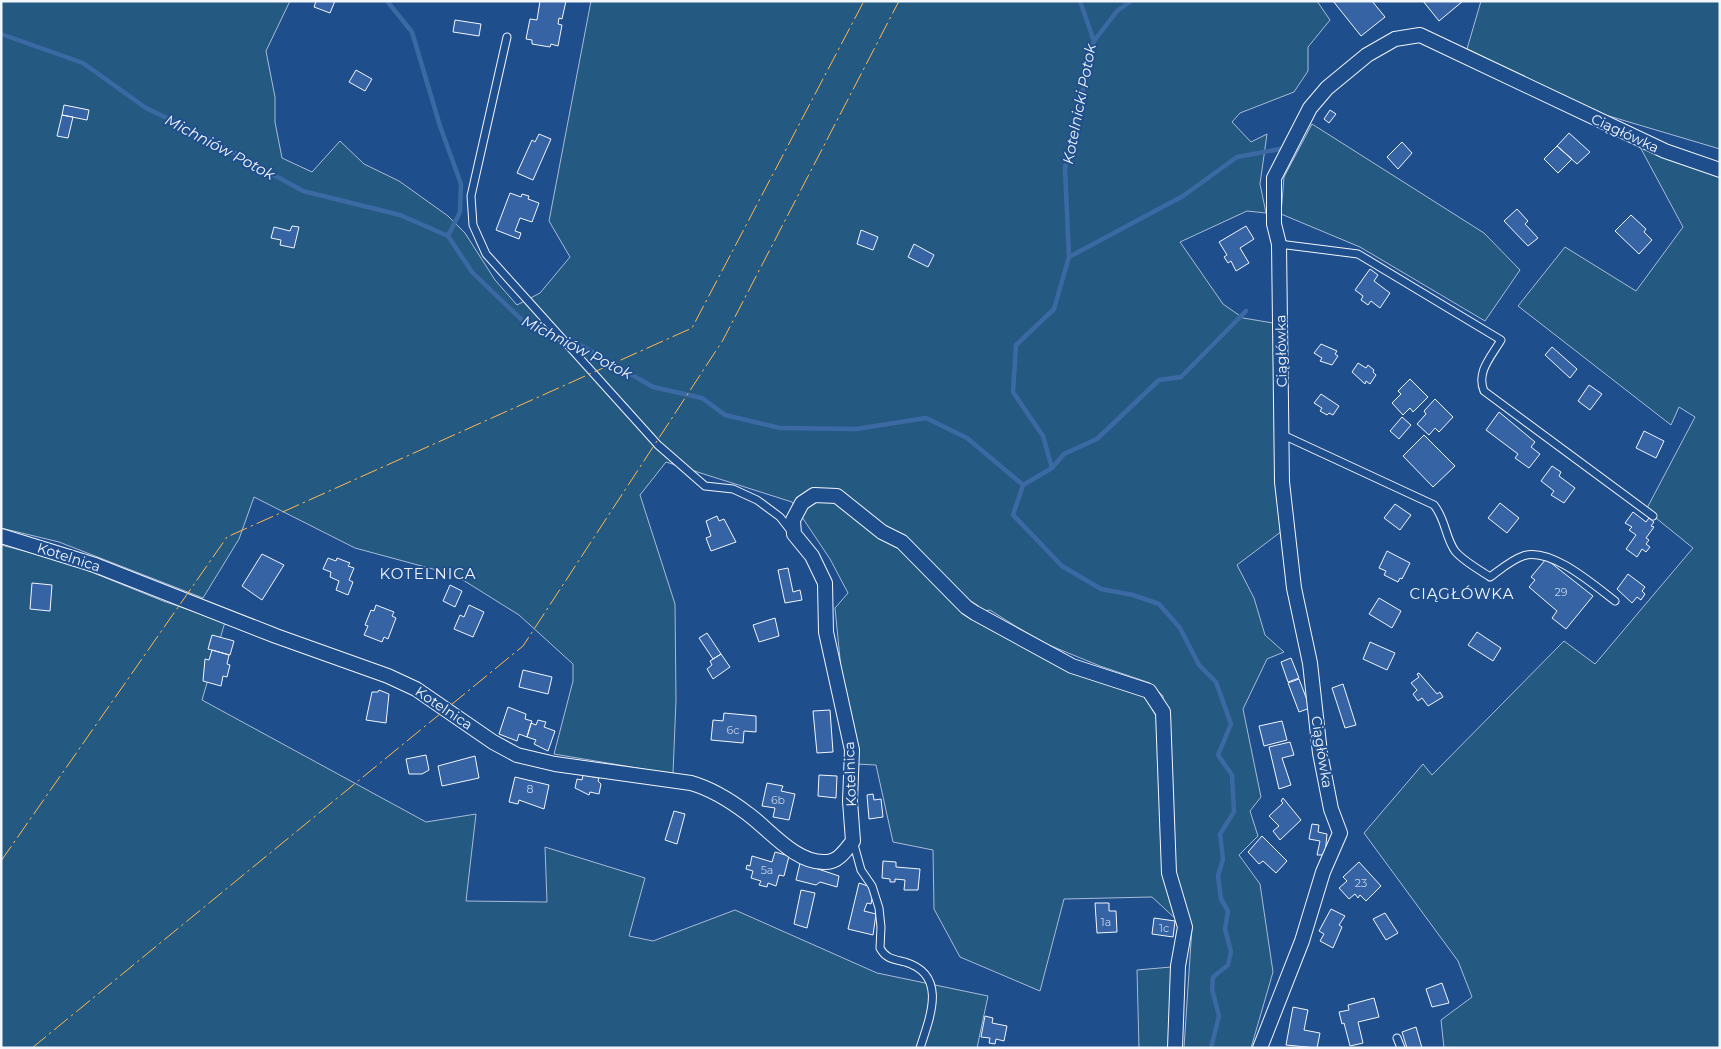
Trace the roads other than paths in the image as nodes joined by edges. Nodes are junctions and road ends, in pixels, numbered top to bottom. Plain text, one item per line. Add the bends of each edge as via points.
1 (508, 36) dead end
2 (1720, 170) edge
3 (1279, 244) junction
4 (1283, 435) junction
5 (1653, 516) dead end
6 (794, 534) junction
7 (1, 536) edge
8 (1615, 601) dead end
9 (852, 841) junction
10 (1398, 1038) dead end
11 (920, 1048) edge
12 (1174, 1048) edge
13 (1260, 1048) edge
14 (1401, 1048) edge

1 - 6 lane via 471,196 473,225 486,254 658,445 705,486 733,489 757,500 780,517
2 - 3 street, Ciągłówka via 1665,151 1420,34 1395,39 1368,55 1327,88 1310,108 1274,178 1274,224
3 - 4 street, Ciągłówka
3 - 5 lane via 1358,254 1501,340 1481,374 1484,391
4 - 8 lane via 1434,505 1443,516 1444,526 1456,551 1490,577 1524,555 1545,557 1565,564
4 - 13 street, Ciągłówka via 1282,482 1294,588 1310,663 1320,753 1331,809 1340,833
6 - 9 street, Kotelnica via 812,556 825,583 826,632 852,750
6 - 12 street via 793,520 802,503 814,494 837,496 882,532 902,542 966,607 1072,666 1149,690 1163,712 1169,873 1185,927 1178,966
7 - 9 street, Kotelnica via 95,565 388,676 431,698 492,742 517,755 705,787 748,814 793,850 813,860 830,862 838,858
9 - 11 lane via 879,908 882,927 880,948 888,958 920,969 931,982 930,1016
10 - 14 lane

